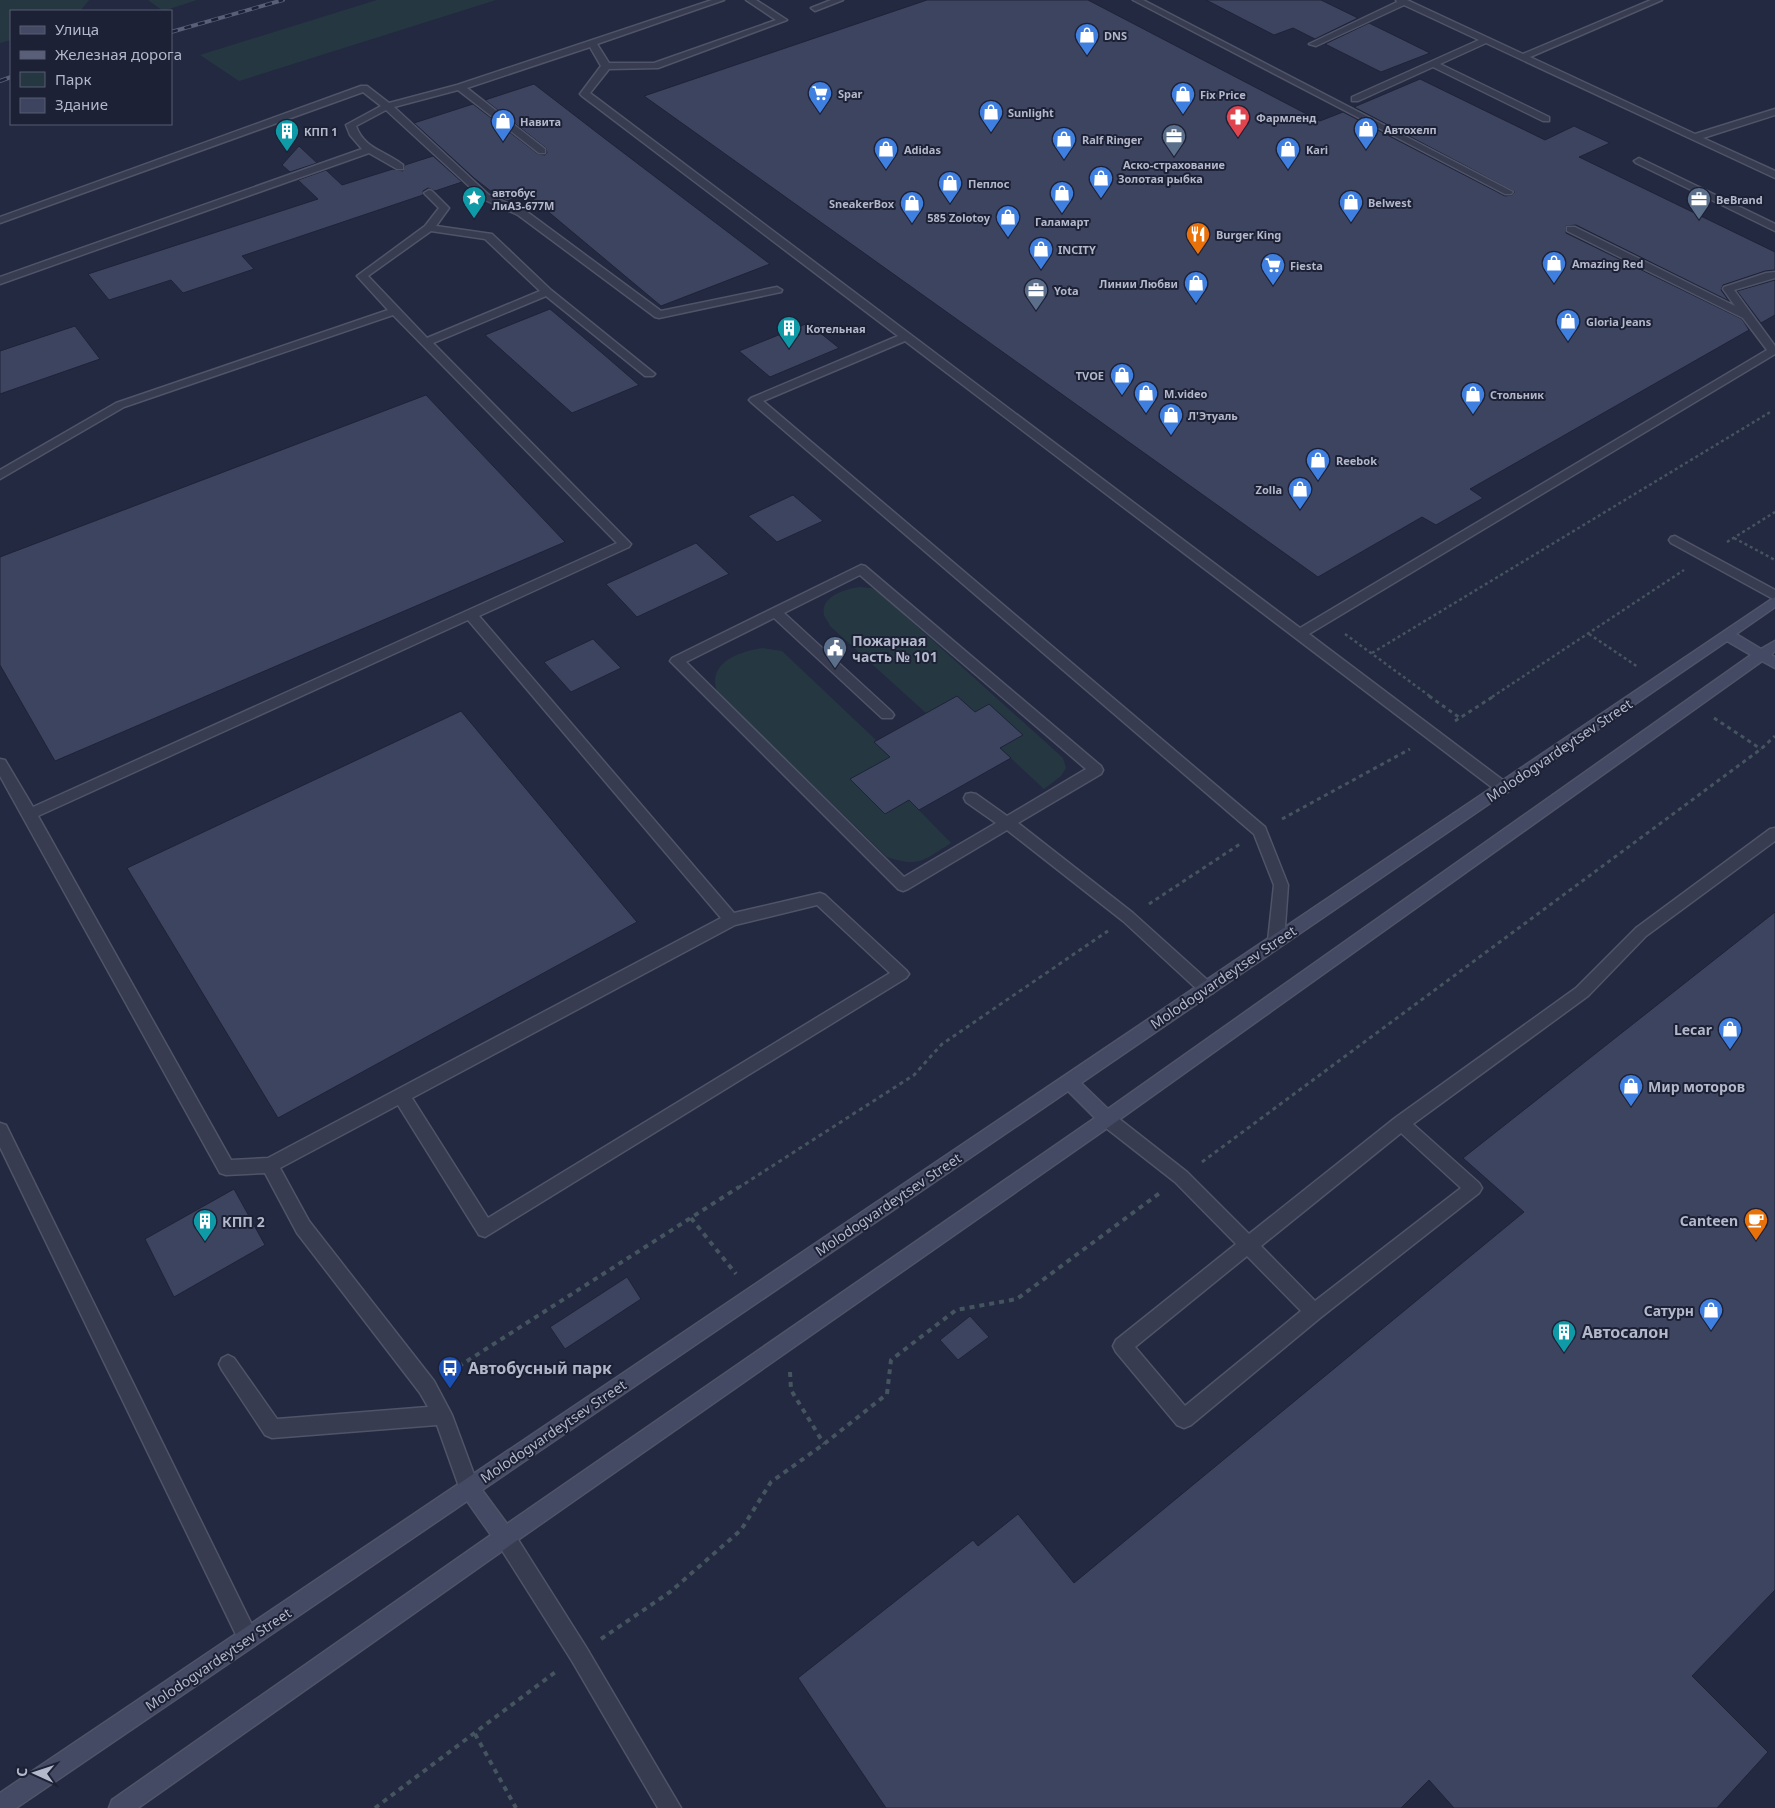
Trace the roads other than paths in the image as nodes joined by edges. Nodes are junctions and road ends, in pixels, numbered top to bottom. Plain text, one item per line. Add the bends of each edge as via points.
1 (720, 0) edge
2 (750, 0) edge
3 (839, 0) edge
4 (1137, 0) edge
5 (1658, 0) edge
6 (1402, 1) edge
7 (815, 8) dead end
8 (1486, 40) junction
9 (592, 43) junction
10 (1313, 44) dead end
11 (1523, 57) junction
12 (1433, 64) junction
13 (606, 66) junction
14 (460, 87) junction
15 (1355, 98) dead end
16 (387, 106) junction
17 (1775, 112) edge
18 (1546, 119) dead end
19 (1695, 137) junction
20 (369, 150) junction
21 (542, 151) dead end
22 (1639, 161) dead end
23 (400, 167) dead end
24 (1775, 175) edge
25 (1508, 192) dead end
26 (429, 193) dead end
27 (0, 220) edge
28 (429, 228) junction
29 (1775, 228) edge
30 (1572, 229) dead end
31 (1775, 275) edge
32 (0, 281) edge
33 (777, 290) dead end
34 (547, 292) junction
35 (395, 311) junction
36 (1748, 317) junction
37 (906, 337) junction
38 (426, 342) junction
39 (649, 374) dead end
40 (0, 475) edge
41 (1675, 540) dead end
42 (1775, 596) edge
43 (1775, 601) edge
44 (775, 612) junction
45 (471, 615) junction
46 (1299, 634) junction
47 (1727, 634) junction
48 (1775, 645) edge
49 (1761, 655) junction
50 (1775, 663) edge
51 (887, 714) dead end
52 (0, 764) edge
53 (1503, 788) junction
54 (972, 798) dead end
55 (30, 814) junction
56 (1008, 823) junction
57 (1775, 832) edge
58 (730, 920) junction
59 (1276, 941) junction
60 (1207, 989) junction
61 (1069, 1082) junction
62 (401, 1095) junction
63 (1107, 1119) junction
64 (1401, 1123) junction
65 (0, 1130) edge
66 (270, 1165) junction
67 (1248, 1245) junction
68 (1314, 1312) junction
69 (228, 1364) dead end
70 (443, 1415) junction
71 (469, 1488) junction
72 (505, 1537) junction
73 (248, 1638) junction
74 (0, 1806) edge
75 (120, 1808) edge
76 (670, 1808) edge

1 - 9 lane
2 - 13 lane via 784,20 655,66
3 - 7 lane
4 - 25 lane
5 - 11 lane
6 - 8 lane
6 - 10 lane
8 - 11 lane
8 - 12 lane
9 - 13 lane
9 - 14 lane
11 - 19 lane
12 - 15 lane
12 - 18 lane
13 - 37 lane via 585,94
14 - 16 lane
14 - 21 lane
16 - 20 lane via 351,125 354,138
16 - 27 lane via 364,88
16 - 33 lane via 486,197 522,213 659,315
17 - 19 lane
19 - 24 lane
20 - 23 lane via 393,160
20 - 32 lane
22 - 29 lane
26 - 28 lane via 444,208
28 - 34 lane via 488,236
28 - 35 lane via 362,276
30 - 36 lane
31 - 36 lane via 1728,289
34 - 38 lane
34 - 39 lane
35 - 38 lane
35 - 40 lane via 120,405
36 - 46 lane via 1773,352
37 - 46 lane
37 - 59 lane via 755,400 1260,831 1281,885
38 - 45 lane via 625,544
41 - 42 lane
43 - 47 main road, Molodogvardeytsev Street
44 - 51 lane
44 - 56 lane via 861,569 1096,770
44 - 56 lane via 677,661 903,885
45 - 55 lane
45 - 58 lane
46 - 53 lane
47 - 49 main road
47 - 53 main road, Molodogvardeytsev Street
48 - 49 main road
49 - 50 main road
49 - 63 main road
52 - 55 lane
53 - 59 main road, Molodogvardeytsev Street
54 - 56 lane
55 - 66 lane via 226,1168
56 - 60 lane via 1128,917
57 - 64 lane via 1641,932 1582,992
58 - 62 lane
58 - 62 lane via 820,899 901,974 484,1229
59 - 60 main road, Molodogvardeytsev Street
60 - 61 main road, Molodogvardeytsev Street
61 - 63 main road
61 - 71 main road, Molodogvardeytsev Street
62 - 66 lane
63 - 67 lane via 1181,1177
63 - 72 main road
64 - 67 lane
64 - 68 lane via 1473,1188
65 - 73 lane
66 - 70 lane via 303,1227 427,1387
67 - 68 lane
67 - 68 lane via 1122,1346 1184,1419
69 - 70 lane via 272,1429
70 - 71 lane
71 - 72 main road
71 - 73 main road, Molodogvardeytsev Street
72 - 75 main road
72 - 76 lane
73 - 74 main road, Molodogvardeytsev Street

